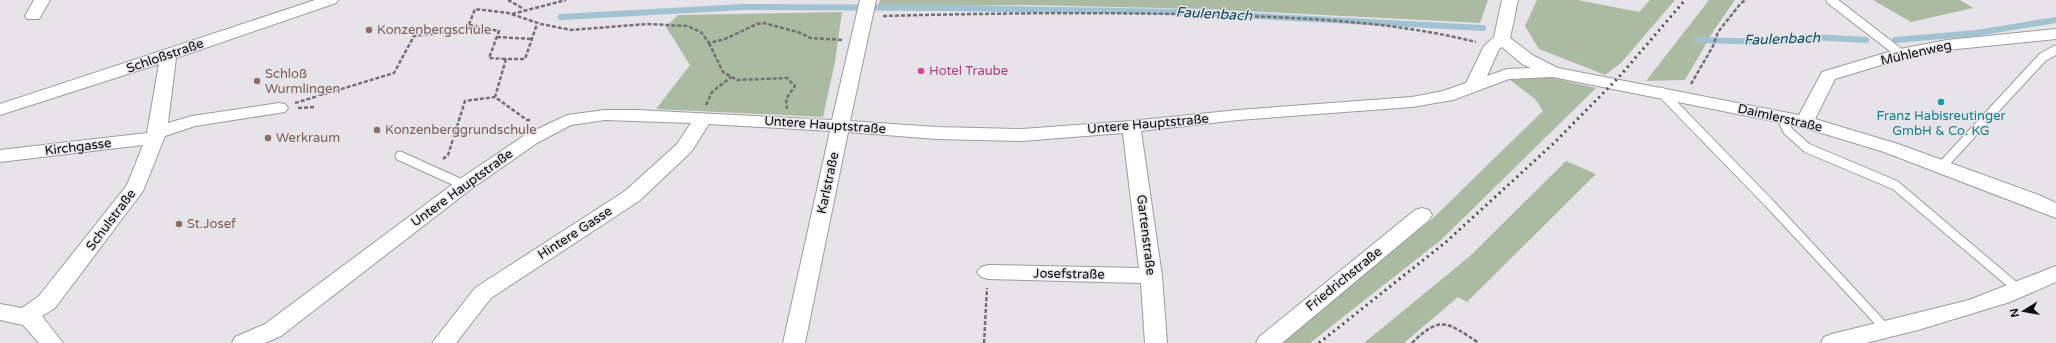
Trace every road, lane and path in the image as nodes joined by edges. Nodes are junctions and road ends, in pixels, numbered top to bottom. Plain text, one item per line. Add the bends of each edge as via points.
1 (42, 0) edge
2 (330, 0) edge
3 (508, 0) edge
4 (566, 0) edge
5 (1510, 0) edge
6 (1746, 0) edge
7 (1832, 0) edge
8 (867, 8) edge
9 (525, 10) junction
10 (511, 14) junction
11 (33, 16) dead end
12 (537, 24) junction
13 (469, 25) junction
14 (2056, 34) edge
15 (497, 37) junction
16 (532, 39) junction
17 (858, 41) junction
18 (709, 43) junction
19 (1497, 43) junction
20 (2056, 50) edge
21 (1901, 54) junction
22 (168, 56) junction
23 (506, 59) junction
24 (1553, 72) junction
25 (731, 77) junction
26 (1474, 85) junction
27 (1661, 92) junction
28 (1683, 96) junction
29 (495, 98) junction
30 (279, 108) joint
31 (0, 110) edge
32 (1780, 117) junction
33 (704, 118) junction
34 (535, 120) dead end
35 (1805, 122) junction
36 (782, 123) junction
37 (840, 126) junction
38 (1131, 127) junction
39 (156, 135) junction
40 (0, 156) edge
41 (400, 156) dead end
42 (1941, 167) junction
43 (430, 170) junction
44 (464, 185) junction
45 (2056, 211) edge
46 (1422, 215) dead end
47 (988, 272) joint
48 (2056, 273) edge
49 (1151, 276) junction
50 (2019, 290) junction
51 (0, 312) edge
52 (26, 316) junction
53 (1873, 336) edge
54 (52, 343) edge
55 (243, 343) edge
56 (443, 343) edge
57 (794, 343) edge
58 (984, 343) edge
59 (1156, 343) edge
60 (1266, 343) edge
61 (1412, 343) edge
62 (1479, 343) edge
63 (1832, 343) edge

1 - 11 street
2 - 22 street, Schloßstraße
3 - 9 path
4 - 9 path
5 - 19 street
6 - 28 path via 1718,32 1713,46
7 - 21 lane
8 - 17 street, Karlstraße
8 - 19 path via 1285,18 1383,24
9 - 10 path
10 - 12 path
10 - 13 path via 475,9
12 - 16 path
12 - 18 path via 572,30 672,23 690,26 708,39
13 - 15 path via 499,31
13 - 30 path via 458,31 414,36 394,73
14 - 21 street, Mühlenweg via 1947,45
15 - 16 path
15 - 23 path via 489,58
16 - 23 path via 525,59
17 - 18 path via 810,38 802,33 764,23
17 - 37 street, Karlstraße
18 - 25 path via 723,72
19 - 24 street, Daimlerstraße
19 - 26 street
20 - 42 lane via 2043,57
21 - 35 street, Mühlenweg via 1828,76
22 - 31 street, Schloßstraße
22 - 39 street, Schulstraße
23 - 29 path
24 - 26 street, Untere Hauptstraße via 1507,74
24 - 27 street, Daimlerstraße
25 - 33 path via 716,86 707,99
25 - 36 path via 737,80 787,78 795,86 786,99 787,109
26 - 38 street, Untere Hauptstraße via 1447,96 1412,102 1238,115
27 - 28 street, Daimlerstraße
27 - 53 lane via 1769,203
28 - 32 street, Daimlerstraße
29 - 34 path via 527,120
29 - 43 path via 465,101 448,155
30 - 39 street, Kirchgasse via 192,121
32 - 35 street, Daimlerstraße
32 - 50 lane via 1788,131 1807,148 1895,185
33 - 36 street, Untere Hauptstraße
33 - 44 street, Untere Hauptstraße via 605,115 567,120 531,139
33 - 56 street, Hintere Gasse via 684,148 632,196 483,293
35 - 42 street, Daimlerstraße via 1891,148
36 - 37 street, Untere Hauptstraße
37 - 38 street, Untere Hauptstraße via 936,133 1022,135
37 - 57 street, Karlstraße
38 - 49 street, Gartenstraße
39 - 40 street, Kirchgasse
39 - 52 street, Schulstraße via 136,187 47,302
41 - 43 lane
42 - 45 street, Daimlerstraße
43 - 44 lane
44 - 55 street, Untere Hauptstraße via 273,330
46 - 60 street, Friedrichstraße
47 - 49 street, Josefstraße
47 - 58 path
48 - 50 street
49 - 59 street, Gartenstraße
50 - 53 street
51 - 52 street
52 - 54 street via 35,321
53 - 63 street
61 - 62 path via 1431,325 1448,323

